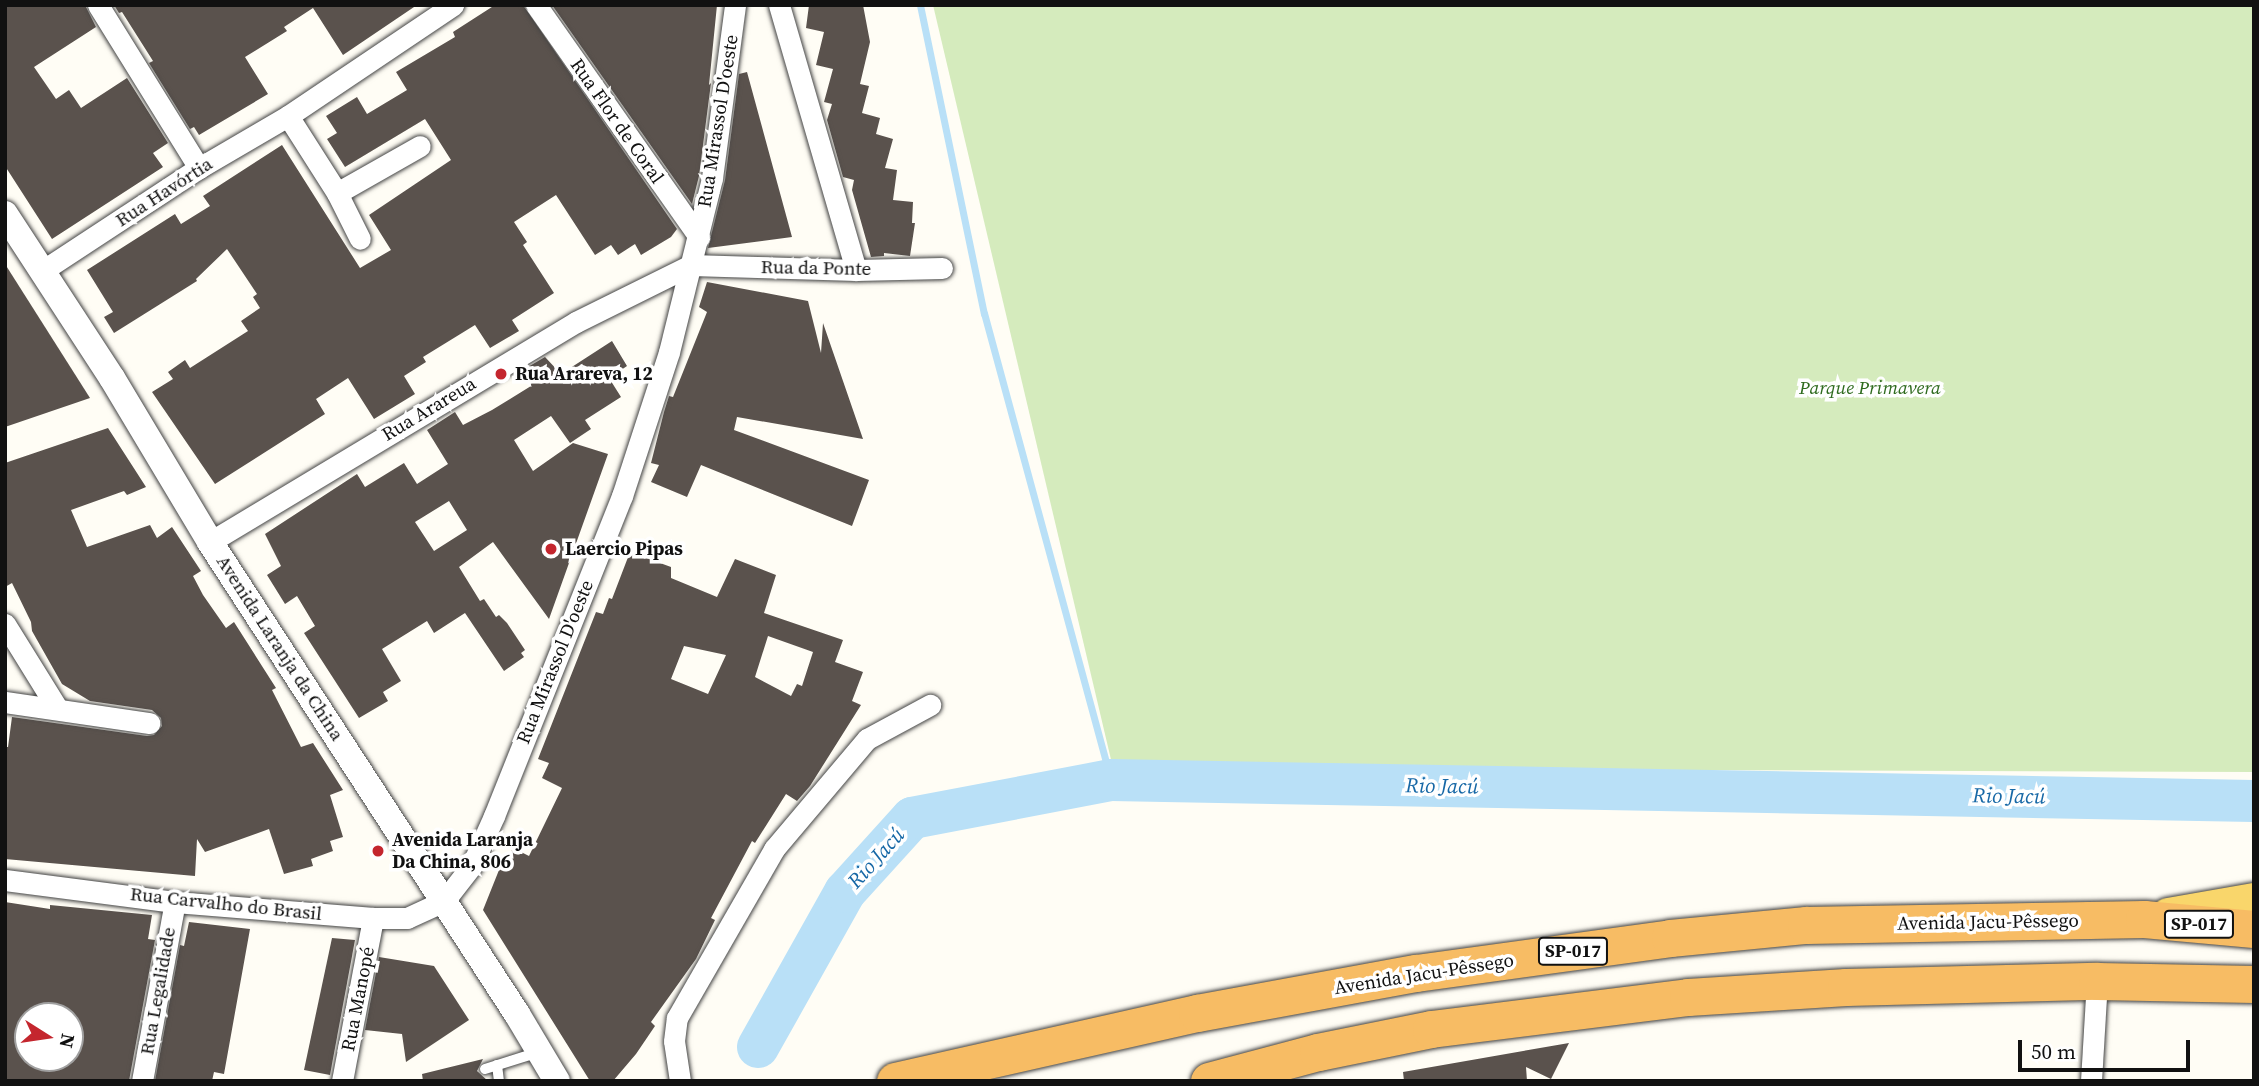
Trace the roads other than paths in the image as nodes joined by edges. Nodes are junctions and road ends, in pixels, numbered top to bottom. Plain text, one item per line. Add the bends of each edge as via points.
1 (98, 5) edge
2 (453, 5) edge
3 (536, 5) edge
4 (735, 5) edge
5 (779, 5) edge
6 (288, 116) junction
7 (420, 146) dead end
8 (199, 168) junction
9 (337, 193) junction
10 (5, 214) edge
11 (699, 237) junction
12 (360, 239) dead end
13 (691, 265) junction
14 (942, 268) dead end
15 (856, 270) junction
16 (42, 271) junction
17 (210, 542) junction
18 (5, 624) edge
19 (5, 702) edge
20 (930, 705) dead end
21 (57, 708) junction
22 (149, 723) dead end
23 (5, 880) edge
24 (2254, 900) edge
25 (444, 901) junction
26 (175, 902) junction
27 (373, 918) junction
28 (2144, 919) junction
29 (2254, 929) edge
30 (2097, 981) junction
31 (2254, 984) edge
32 (541, 1052) junction
33 (142, 1081) edge
34 (342, 1081) edge
35 (499, 1081) edge
36 (557, 1081) edge
37 (680, 1081) edge
38 (895, 1081) edge
39 (1209, 1081) edge
40 (2091, 1081) edge

1 - 8 street
2 - 6 street, Rua Havórtia
3 - 11 street, Rua Flor de Coral
4 - 11 street, Rua Mirassol D'oeste via 712,178
5 - 15 street
6 - 8 street, Rua Havórtia
6 - 9 street
7 - 9 street
8 - 16 street, Rua Havórtia
9 - 12 street
10 - 16 street, Avenida Laranja da China
11 - 13 street, Rua Mirassol D'oeste
13 - 15 street, Rua da Ponte
13 - 17 street, Rua Arareua via 576,322
13 - 25 street, Rua Mirassol D'oeste via 669,352 622,496 494,816 472,865
14 - 15 street, Rua da Ponte
16 - 17 street, Avenida Laranja da China
17 - 25 street, Avenida Laranja da China
18 - 21 street
19 - 21 street
20 - 37 street via 867,739 775,849 677,1018 674,1041
21 - 22 street
23 - 26 street, Rua Carvalho do Brasil
24 - 28 main road
25 - 27 street, Rua Carvalho do Brasil via 407,918
25 - 32 street, Avenida Laranja da China
26 - 27 street, Rua Carvalho do Brasil
26 - 33 street, Rua Legalidade
27 - 34 street, Rua Manopé
28 - 29 highway, Avenida Jacu-Pêssego / SP-017
28 - 38 highway, Avenida Jacu-Pêssego / SP-017 via 1806,925 1657,940 1416,974 1197,1013
30 - 31 highway
30 - 39 highway via 1846,987 1675,998 1431,1029
30 - 40 street
32 - 35 lane via 491,1067
32 - 36 street, Avenida Laranja da China

